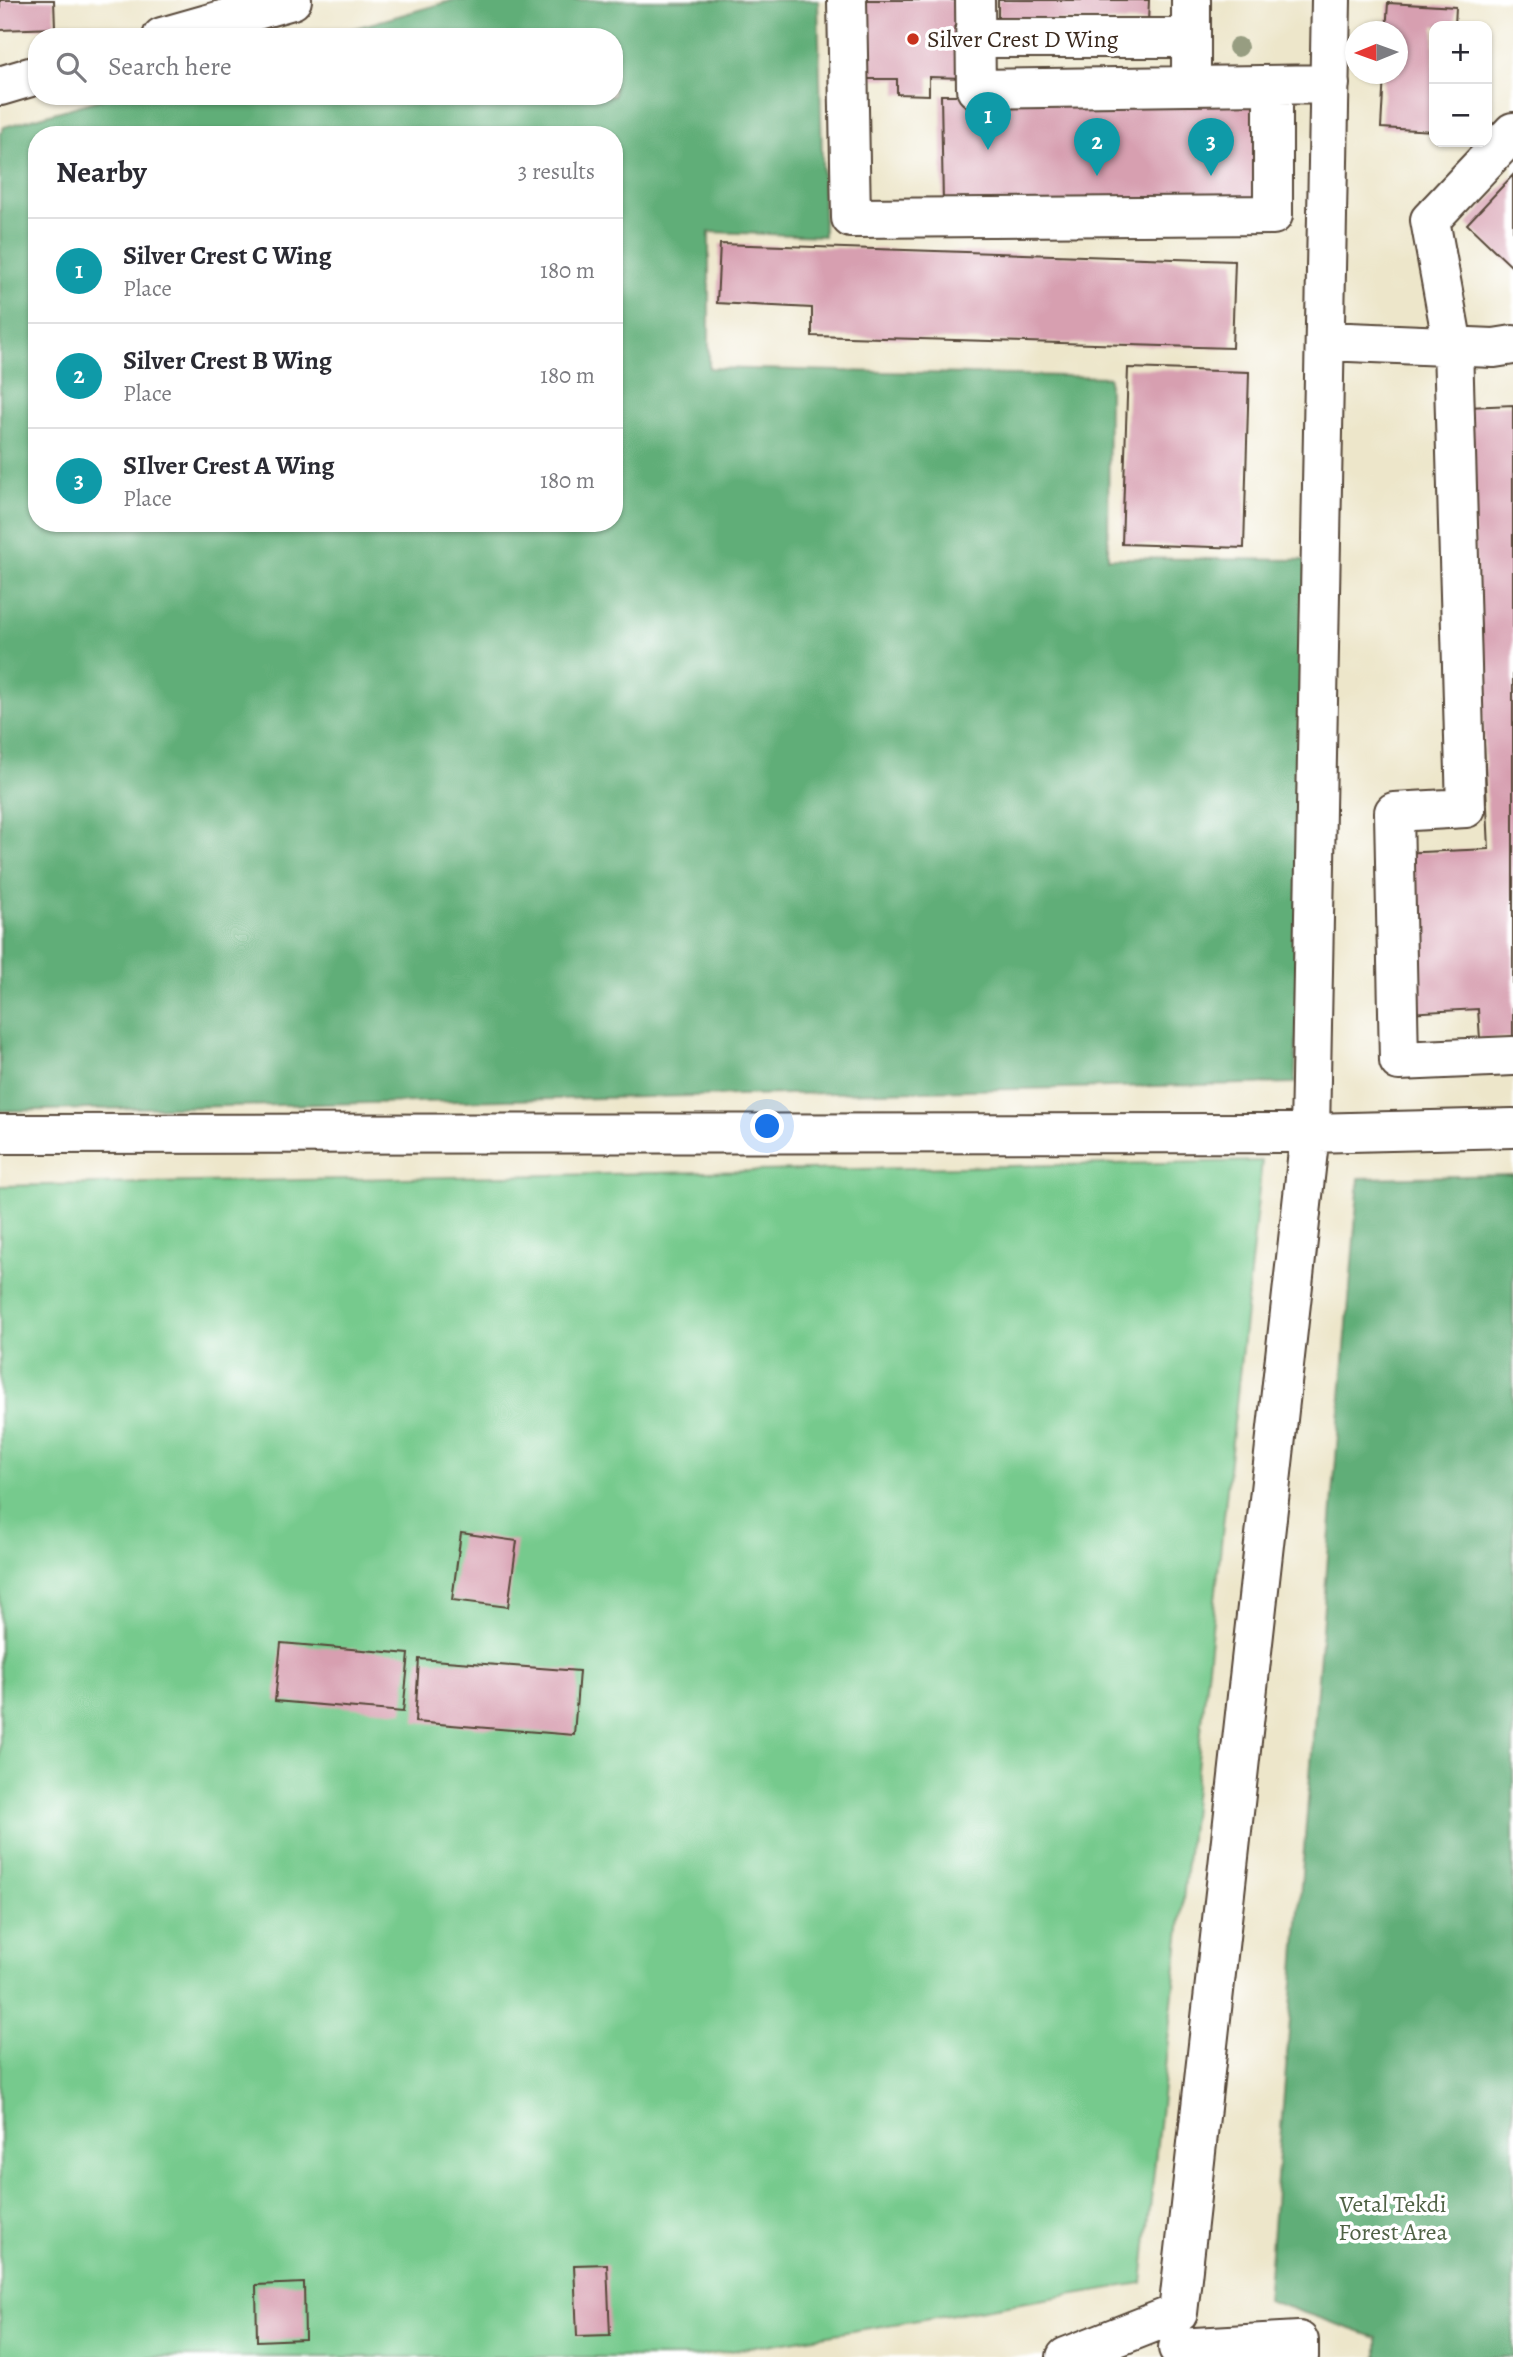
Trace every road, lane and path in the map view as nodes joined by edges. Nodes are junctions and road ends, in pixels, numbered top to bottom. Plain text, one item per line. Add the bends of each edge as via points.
1 (292, 0) edge
2 (847, 0) edge
3 (975, 0) edge
4 (1191, 0) edge
5 (1331, 0) edge
6 (194, 28) edge
7 (975, 38) junction
8 (1078, 38) junction
9 (1191, 38) junction
10 (28, 78) edge
11 (1330, 84) junction
12 (1273, 85) junction
13 (0, 86) edge
14 (1191, 86) junction
15 (1079, 88) junction
16 (1513, 132) edge
17 (1325, 341) junction
18 (1513, 345) edge
19 (1453, 346) junction
20 (1513, 1056) edge
21 (1513, 1128) edge
22 (1310, 1133) junction
23 (0, 1134) edge
24 (1178, 2339) edge
25 (1066, 2357) edge
26 (1299, 2357) edge

1 - 6 street
2 - 12 street via 850,218 1273,215
3 - 7 street
4 - 9 street
5 - 11 street
7 - 8 street
7 - 15 street via 976,89
8 - 9 street
8 - 15 street
9 - 14 street
10 - 13 street
11 - 12 street
11 - 17 street
12 - 14 street
14 - 15 street
16 - 19 street via 1430,220
17 - 19 street
17 - 22 street
18 - 19 street
19 - 20 street via 1466,808 1394,812 1399,1061
21 - 22 street
22 - 23 street
22 - 24 street
24 - 25 street
24 - 26 street via 1299,2341

